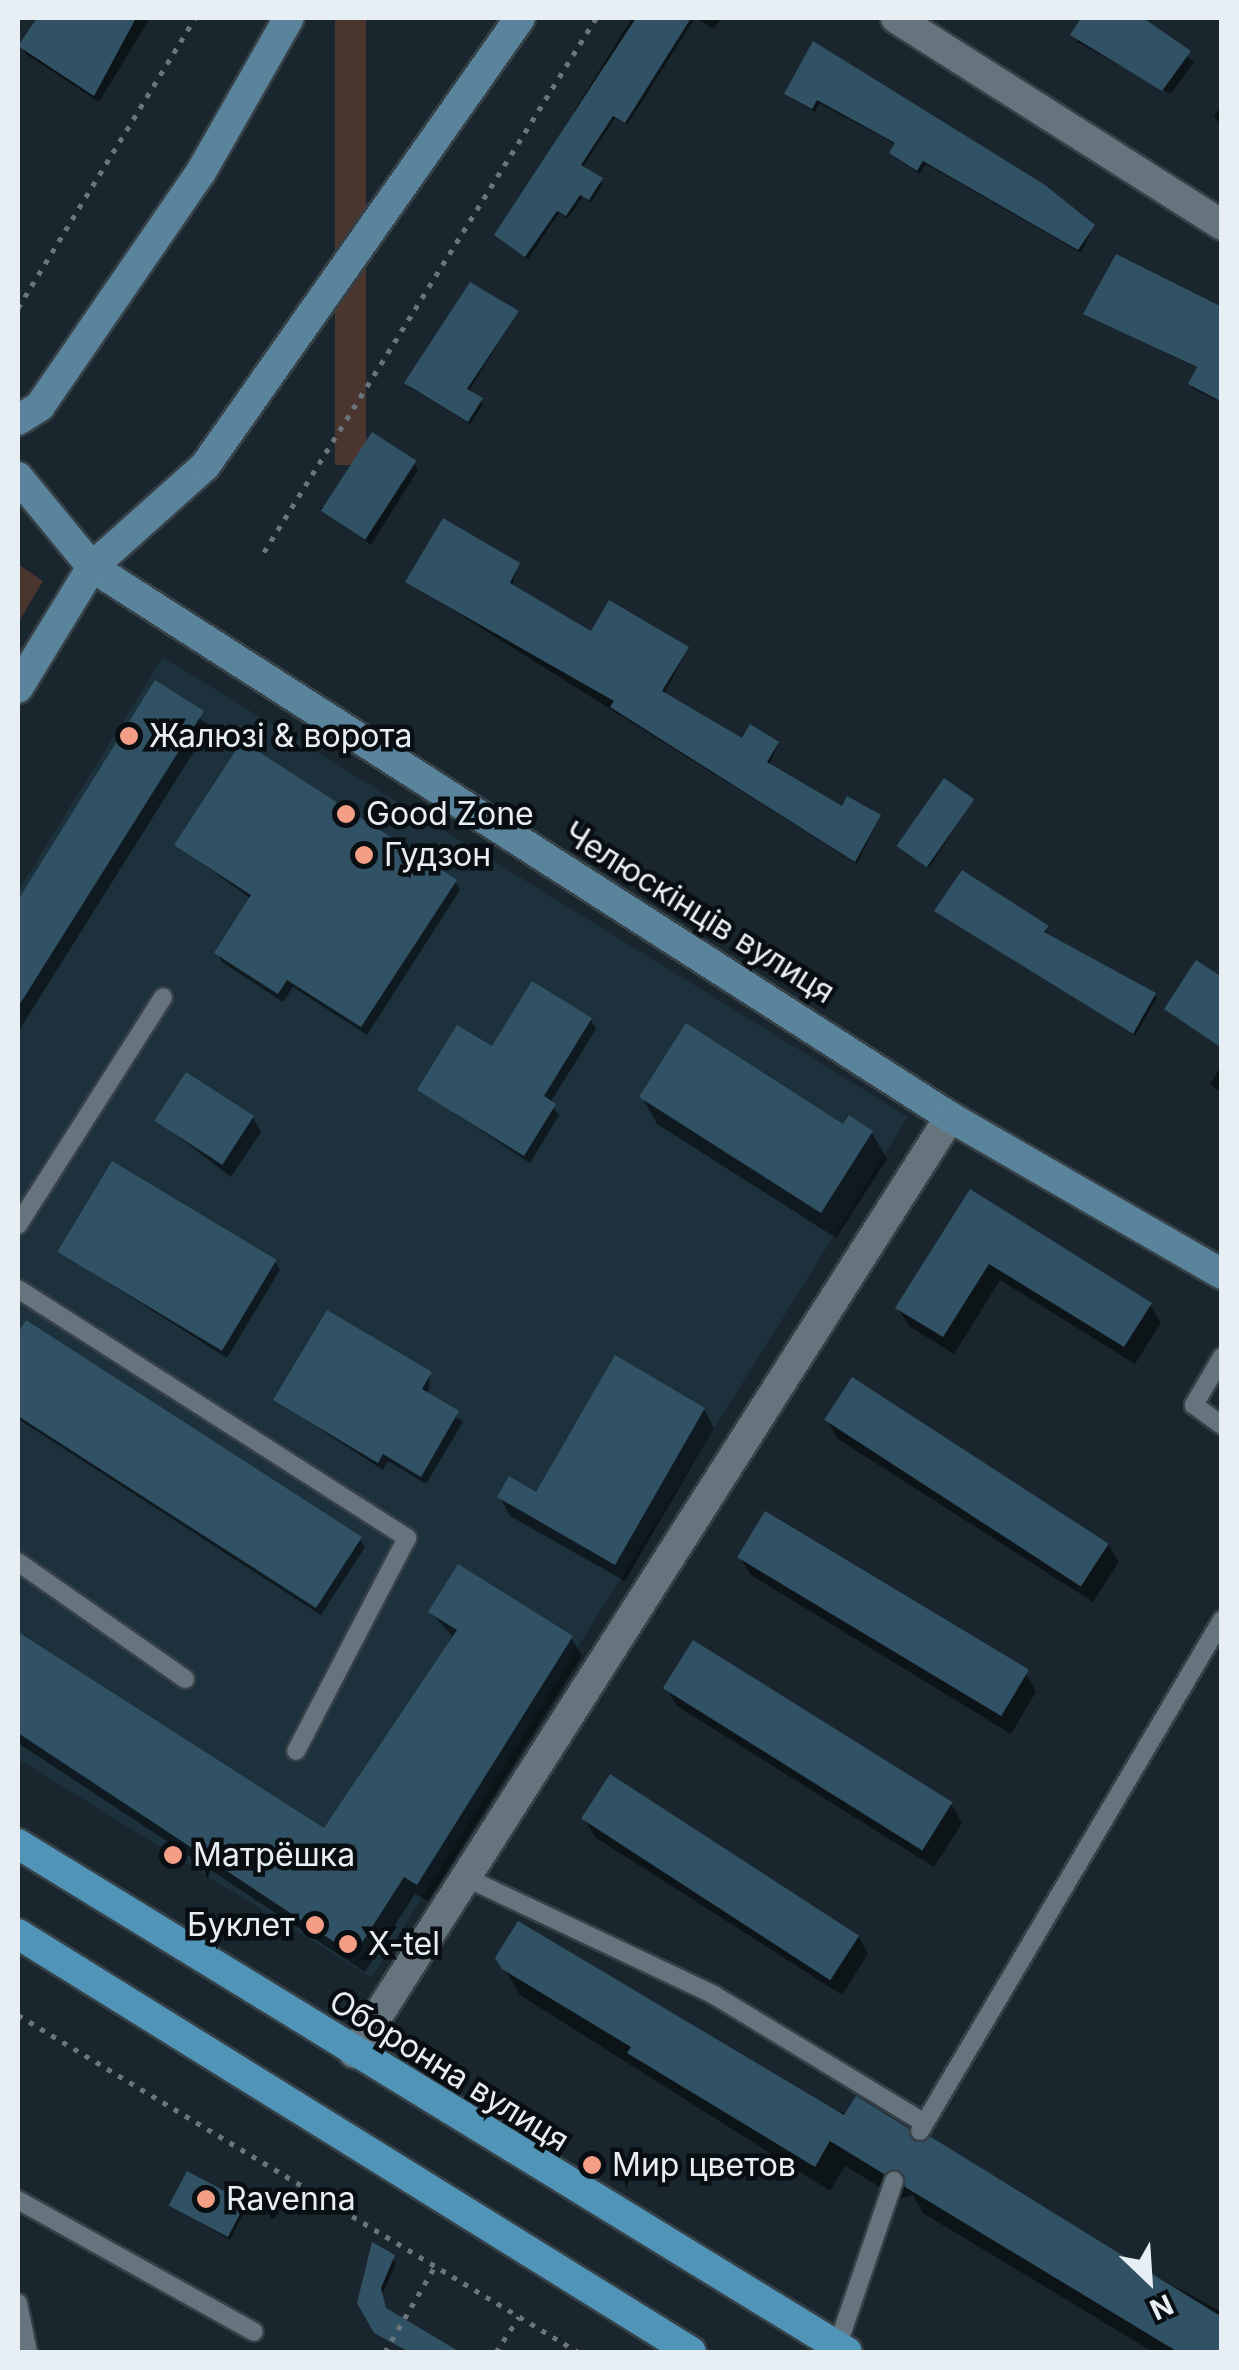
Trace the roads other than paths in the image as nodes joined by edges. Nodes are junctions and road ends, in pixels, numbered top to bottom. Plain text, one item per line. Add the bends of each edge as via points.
1 (288, 18) edge
2 (520, 18) edge
3 (896, 18) edge
4 (1222, 225) edge
5 (18, 420) edge
6 (18, 477) edge
7 (92, 567) junction
8 (18, 688) edge
9 (162, 996) dead end
10 (950, 1117) junction
11 (18, 1224) edge
12 (1222, 1274) edge
13 (18, 1289) edge
14 (1222, 1357) edge
15 (1222, 1424) edge
16 (18, 1562) edge
17 (1222, 1620) edge
18 (185, 1679) dead end
19 (296, 1751) dead end
20 (18, 1844) edge
21 (470, 1879) junction
22 (18, 1934) edge
23 (354, 2053) junction
24 (894, 2180) dead end
25 (18, 2200) edge
26 (18, 2303) edge
27 (254, 2332) dead end
28 (840, 2350) edge
29 (28, 2352) edge
30 (691, 2352) edge

1 - 5 street via 201,172 40,406
2 - 7 street via 205,466
3 - 4 street
6 - 7 street, Челюскінців вулиця
7 - 8 street
7 - 10 street, Челюскінців вулиця
9 - 11 lane
10 - 12 street, Челюскінців вулиця
10 - 21 street
13 - 19 lane via 407,1538
14 - 15 lane via 1194,1405
16 - 18 lane
17 - 21 lane via 922,2126 714,1995
20 - 23 main road, Оборонна вулиця
21 - 23 street
22 - 30 main road
23 - 28 main road, Оборонна вулиця
24 - 28 lane
25 - 27 lane
26 - 29 lane

